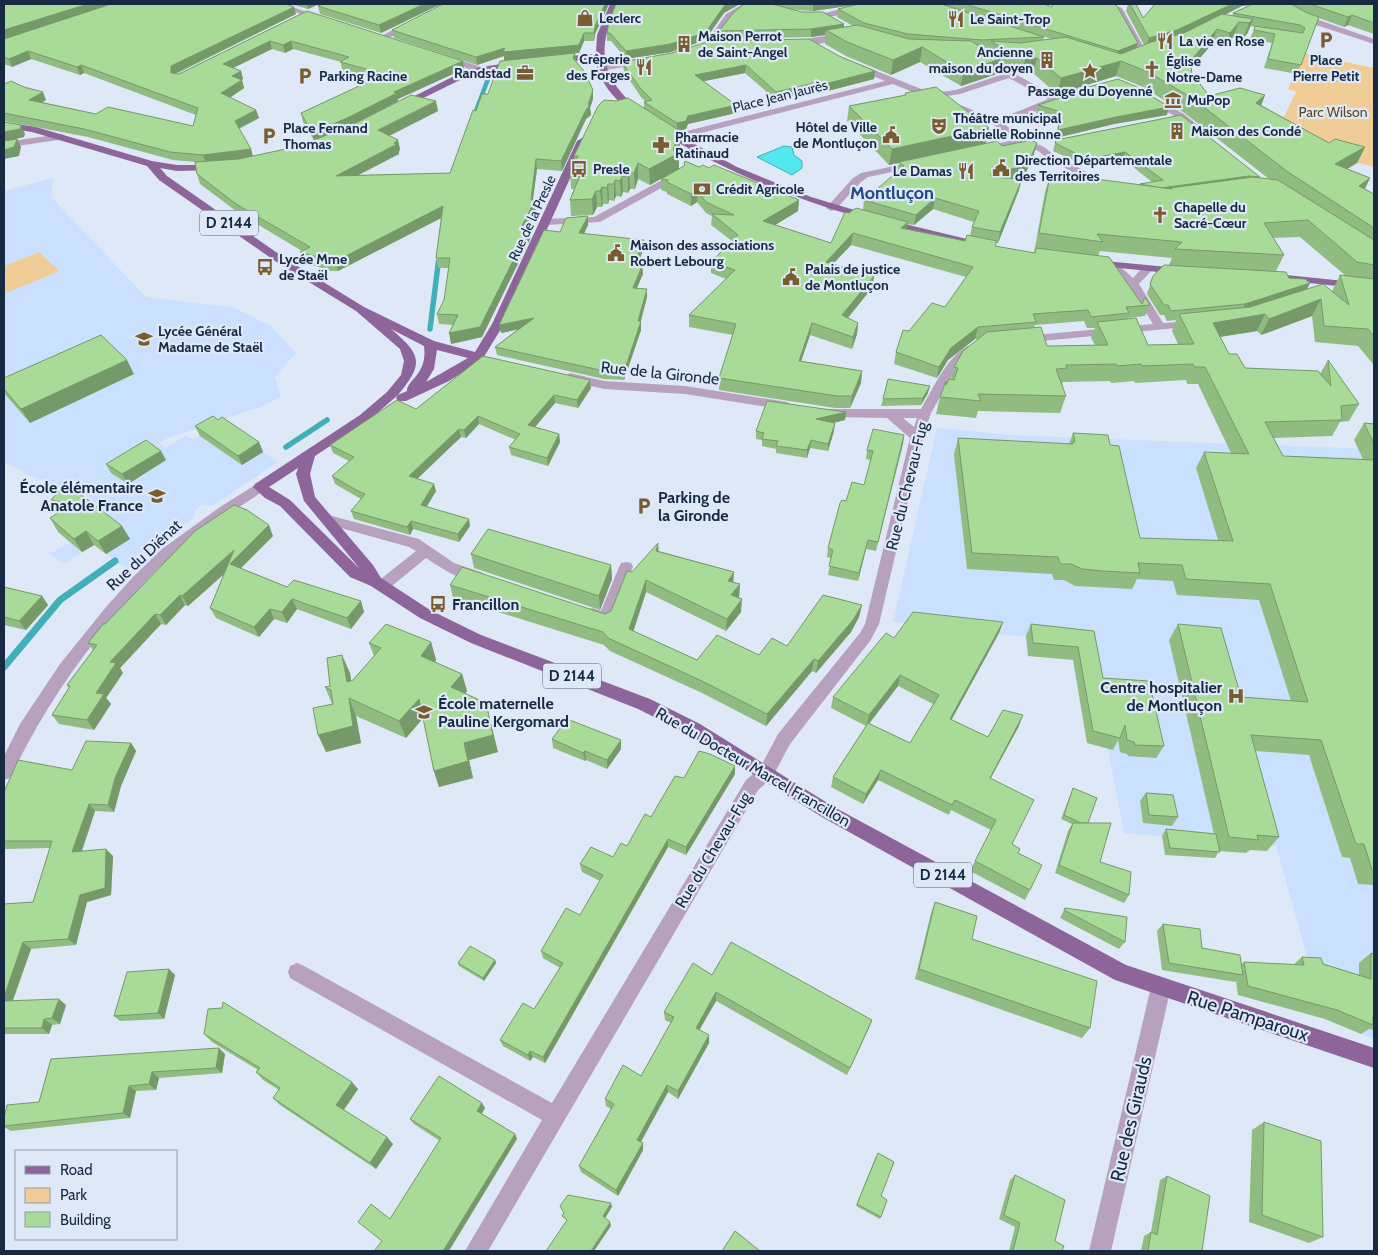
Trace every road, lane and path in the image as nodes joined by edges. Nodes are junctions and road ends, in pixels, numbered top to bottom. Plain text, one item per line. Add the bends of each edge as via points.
1 (277, 4) edge
2 (614, 4) edge
3 (748, 4) edge
4 (869, 4) edge
5 (1106, 4) edge
6 (1278, 4) edge
7 (322, 7) edge
8 (308, 14) junction
9 (802, 16) edge
10 (293, 20) edge
11 (416, 21) edge
12 (336, 23) edge
13 (839, 25) junction
14 (373, 35) edge
15 (382, 38) junction
16 (391, 41) edge
17 (783, 42) edge
18 (811, 42) junction
19 (1374, 42) edge
20 (709, 45) edge
21 (1154, 50) edge
22 (827, 51) edge
23 (992, 52) edge
24 (437, 56) edge
25 (599, 56) junction
26 (547, 60) edge
27 (654, 60) edge
28 (529, 63) edge
29 (851, 64) edge
30 (601, 68) junction
31 (481, 70) junction
32 (1008, 75) junction
33 (894, 82) junction
34 (1091, 88) edge
35 (1138, 91) edge
36 (928, 96) junction
37 (1055, 99) junction
38 (622, 100) junction
39 (609, 106) edge
40 (394, 110) edge
41 (1182, 117) junction
42 (1170, 119) edge
43 (997, 123) junction
44 (4, 125) edge
45 (16, 128) junction
46 (587, 130) edge
47 (1205, 136) edge
48 (61, 137) junction
49 (674, 137) junction
50 (39, 139) junction
51 (1021, 141) junction
52 (4, 145) edge
53 (969, 153) edge
54 (929, 161) edge
55 (150, 164) junction
56 (225, 166) edge
57 (206, 168) junction
58 (679, 174) edge
59 (163, 178) junction
60 (175, 186) junction
61 (1114, 190) edge
62 (831, 208) junction
63 (546, 222) junction
64 (977, 244) edge
65 (1082, 261) edge
66 (1112, 265) junction
67 (1147, 269) junction
68 (1189, 272) edge
69 (1278, 278) edge
70 (1318, 280) junction
71 (1133, 284) junction
72 (1374, 286) edge
73 (1312, 296) edge
74 (360, 309) junction
75 (1206, 322) edge
76 (1160, 327) junction
77 (1017, 340) edge
78 (988, 343) edge
79 (430, 344) junction
80 (478, 357) junction
81 (492, 359) edge
82 (556, 374) edge
83 (402, 398) junction
84 (798, 408) edge
85 (816, 411) edge
86 (926, 413) junction
87 (889, 414) junction
88 (364, 418) junction
89 (917, 437) junction
90 (309, 456) junction
91 (260, 487) junction
92 (328, 520) junction
93 (426, 551) junction
94 (626, 567) dead end
95 (495, 582) edge
96 (379, 584) junction
97 (578, 610) edge
98 (4, 773) edge
99 (766, 773) junction
100 (298, 972) dead end
101 (1122, 973) joint
102 (1161, 987) junction
103 (1374, 1058) edge
104 (556, 1116) junction
105 (476, 1251) edge
106 (1100, 1251) edge

1 - 8 street
2 - 25 main road via 604,20
3 - 20 street via 729,16
4 - 13 street
5 - 21 street via 1119,10 1138,55
6 - 19 street via 1307,19
7 - 8 street
8 - 10 street
8 - 12 street
9 - 13 street
11 - 15 street
13 - 18 street
14 - 15 street
15 - 16 street
17 - 18 street
18 - 22 street
23 - 32 street via 971,52
24 - 31 street
25 - 26 main road
25 - 30 main road
27 - 30 street
28 - 31 main road
29 - 33 street
30 - 38 main road
31 - 40 main road via 443,84
32 - 36 street via 957,92
32 - 37 street
33 - 36 street
33 - 49 street, Place Jean Jaurès
34 - 37 street
35 - 41 street
36 - 43 street
37 - 43 street
38 - 39 main road
38 - 49 main road
41 - 42 street
41 - 47 street
43 - 51 street
44 - 45 main road, D 2144
45 - 48 main road, D 2144
45 - 50 main road, D 2144
46 - 63 main road, Rue de la Presle
48 - 50 street
48 - 55 main road, D 2144
49 - 62 main road via 754,178
50 - 52 street
50 - 59 main road, D 2144
51 - 53 street
51 - 61 street via 1042,146 1050,156
54 - 62 street via 865,175
55 - 57 main road
55 - 59 main road, D 2144
56 - 57 main road
57 - 60 main road via 184,176
58 - 63 street via 596,220
59 - 60 main road, D 2144
60 - 74 main road, D 2144 via 282,261
62 - 64 main road
63 - 80 main road, Rue de la Presle via 498,324
65 - 66 main road
66 - 67 main road
66 - 71 street
67 - 68 main road
67 - 71 street
69 - 70 main road
70 - 72 main road
70 - 73 street via 1318,289
71 - 76 street
74 - 79 main road, D 2144
74 - 88 main road, Rue du Diénat / D 2144 via 405,347 410,361 407,376
75 - 76 street
76 - 77 street
78 - 86 street, Rue du Chevau-Fug via 979,344 953,364
79 - 80 main road
79 - 83 main road, Rue du Diénat via 432,353 428,372
80 - 81 street
80 - 83 main road
82 - 84 street, Rue de la Gironde via 604,385 685,390
83 - 88 main road, Rue du Diénat
85 - 87 street
86 - 87 street
86 - 89 street, Rue du Chevau-Fug
87 - 89 street
88 - 90 main road, Rue du Diénat
89 - 99 street, Rue du Chevau-Fug via 872,624 784,739
90 - 91 main road, Rue du Diénat
90 - 92 main road, Rue du Docteur Marcel Francillon / D 2144 via 303,474 309,498
91 - 96 main road, Rue du Docteur Marcel Francillon / D 2144 via 285,503 355,573
91 - 98 street, Rue du Diénat via 166,555 127,593 53,685
92 - 93 street via 414,543
92 - 96 main road, Rue du Docteur Marcel Francillon / D 2144
93 - 95 street via 449,567
93 - 96 street
94 - 97 street via 605,619
96 - 99 main road, Rue du Docteur Marcel Francillon / D 2144 via 425,614 476,639 644,704 694,729
99 - 101 main road, Rue du Docteur Marcel Francillon / D 2144 via 828,812
99 - 104 street, Rue du Chevau-Fug via 752,785
100 - 104 street
101 - 102 main road, Rue Pamparoux / D 2144
102 - 103 main road, Rue Pamparoux / D 2144
102 - 106 street, Rue des Girauds
104 - 105 street, Rue du Chevau-Fug

